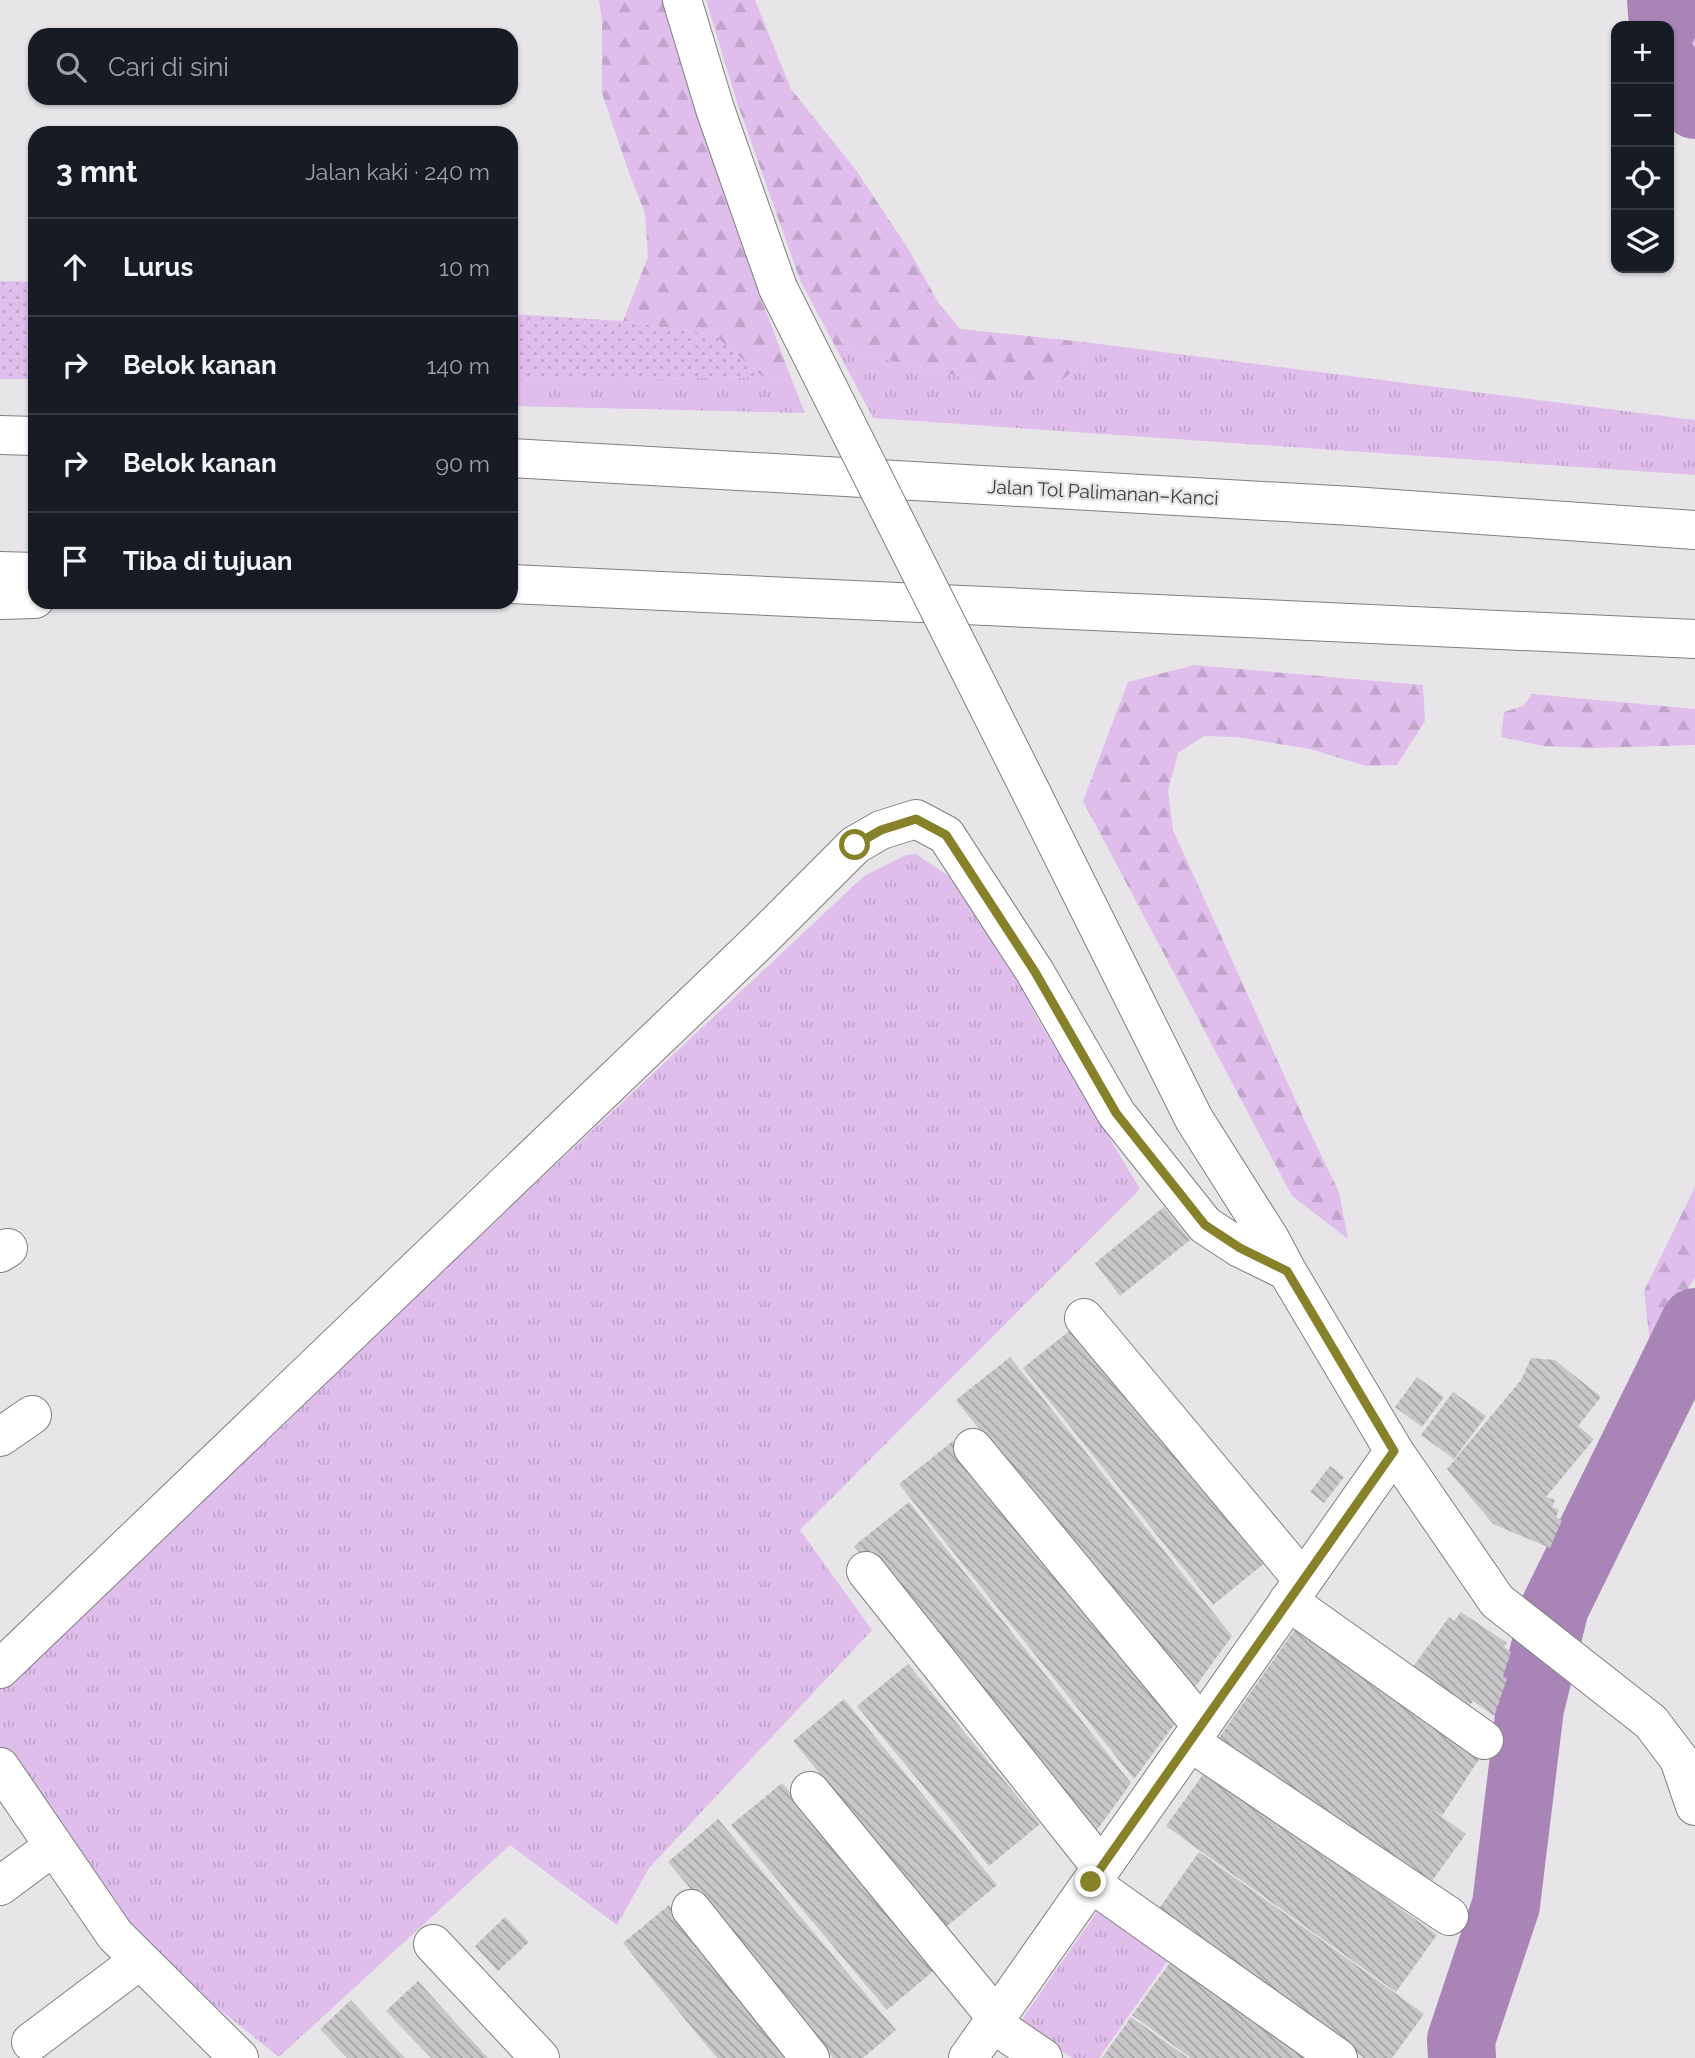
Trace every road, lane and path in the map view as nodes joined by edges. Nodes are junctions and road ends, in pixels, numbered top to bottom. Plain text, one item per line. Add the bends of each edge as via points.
1 (682, 0) edge
2 (0, 435) edge
3 (28, 436) edge
4 (518, 458) edge
5 (1695, 530) edge
6 (0, 571) edge
7 (28, 572) edge
8 (518, 584) edge
9 (28, 599) edge
10 (0, 600) edge
11 (1695, 639) edge
12 (1287, 1271) junction
13 (1084, 1318) dead end
14 (32, 1415) dead end
15 (0, 1437) edge
16 (973, 1448) dead end
17 (1394, 1451) junction
18 (866, 1571) dead end
19 (1295, 1591) junction
20 (0, 1670) edge
21 (1195, 1733) junction
22 (1485, 1741) dead end
23 (0, 1767) edge
24 (810, 1791) dead end
25 (1695, 1806) edge
26 (54, 1846) junction
27 (1096, 1875) junction
28 (0, 1886) edge
29 (691, 1909) dead end
30 (1449, 1916) dead end
31 (433, 1944) dead end
32 (140, 1960) junction
33 (994, 2020) junction
34 (31, 2042) dead end
35 (239, 2058) edge
36 (540, 2058) edge
37 (810, 2058) edge
38 (968, 2058) edge
39 (1043, 2058) edge
40 (1338, 2058) edge

1 - 12 main road, bridge via 778,288 1194,1119
2 - 3 main road
4 - 5 main road, Jalan Tol Palimanan–Kanci
6 - 7 main road
8 - 11 main road
9 - 10 main road
12 - 17 main road
12 - 20 main road via 1205,1225 1116,1113 1035,972 946,835 916,819 881,830 855,845
13 - 19 main road
14 - 15 main road
16 - 21 main road
17 - 19 main road
17 - 25 main road via 1497,1601 1651,1722 1679,1759
18 - 27 main road
19 - 21 main road
19 - 22 main road
21 - 27 main road
21 - 30 main road
23 - 26 main road
24 - 33 main road
26 - 28 main road
26 - 32 main road via 115,1935
27 - 33 main road
27 - 40 main road
29 - 37 main road
31 - 36 main road
32 - 34 main road
32 - 35 main road
33 - 38 main road
33 - 39 main road

